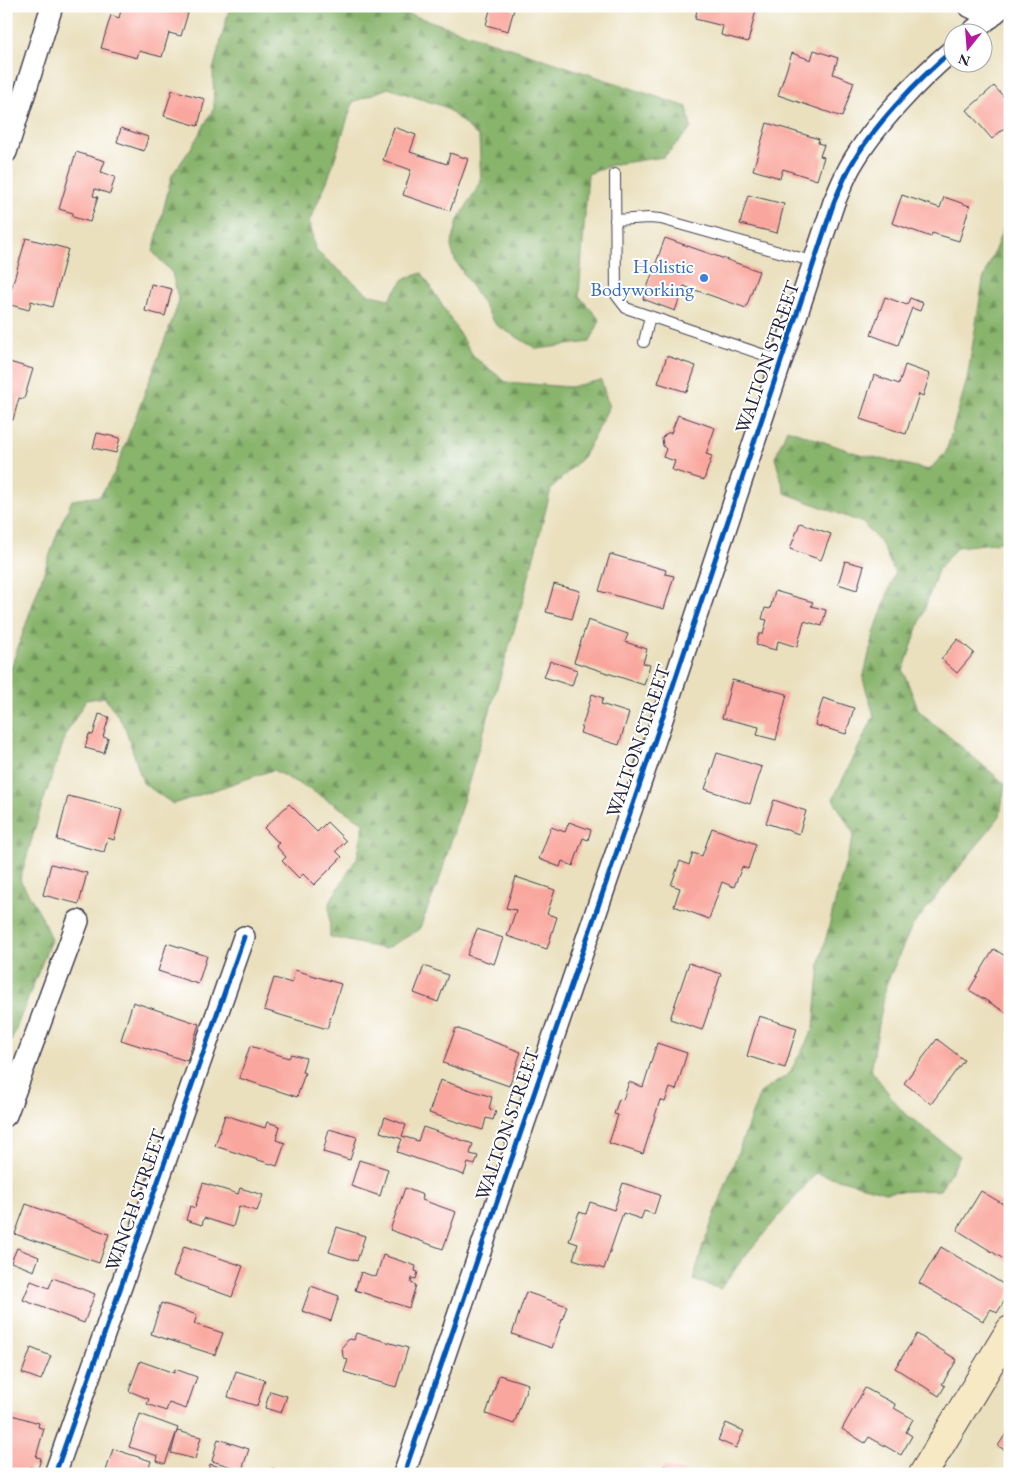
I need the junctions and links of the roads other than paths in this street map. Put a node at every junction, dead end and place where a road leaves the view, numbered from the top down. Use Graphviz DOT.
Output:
graph roads {
  1 [pos="52,6"];
  2 [pos="969,6"];
  3 [pos="997,11"];
  4 [pos="984,22"];
  5 [pos="944,58"];
  6 [pos="6,152"];
  7 [pos="615,174"];
  8 [pos="615,220"];
  9 [pos="815,262"];
  10 [pos="650,316"];
  11 [pos="644,342"];
  12 [pos="782,361"];
  13 [pos="78,921"];
  14 [pos="244,937"];
  15 [pos="6,1116"];
  16 [pos="1010,1330"];
  17 [pos="55,1474"];
  18 [pos="404,1474"];
  19 [pos="923,1474"];
  1 -- 6 [label="street"];
  2 -- 3 [label="street"];
  3 -- 4 [label="street"];
  5 -- 9 [label="street, WALTON STREET"];
  7 -- 8 [label="lane"];
  8 -- 9 [label="lane"];
  8 -- 10 [label="lane"];
  9 -- 12 [label="street, WALTON STREET"];
  10 -- 11 [label="lane"];
  10 -- 12 [label="lane"];
  12 -- 18 [label="street, WALTON STREET"];
  13 -- 15 [label="street"];
  14 -- 17 [label="street, WINCH STREET"];
  16 -- 19 [label="main road"];
}
